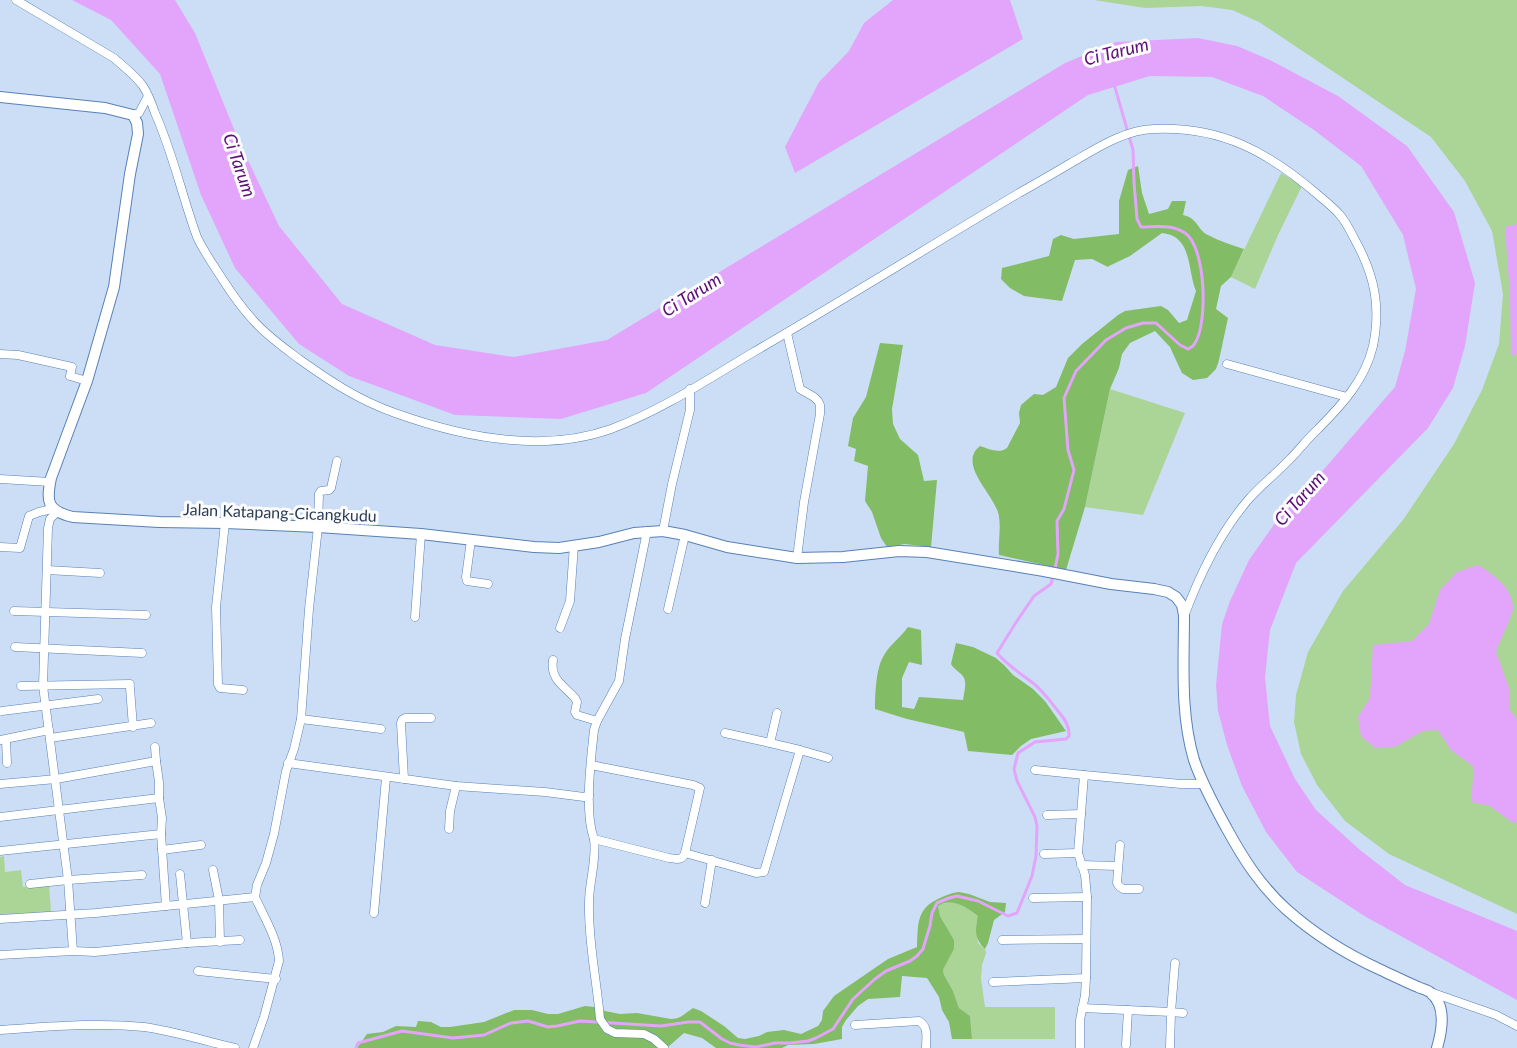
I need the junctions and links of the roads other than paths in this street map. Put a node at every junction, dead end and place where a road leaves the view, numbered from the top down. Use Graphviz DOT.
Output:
graph roads {
  1 [pos="16,0"];
  2 [pos="148,96"];
  3 [pos="0,97"];
  4 [pos="133,115"];
  5 [pos="787,333"];
  6 [pos="0,354"];
  7 [pos="1227,364"];
  8 [pos="87,381"];
  9 [pos="690,389"];
  10 [pos="1347,397"];
  11 [pos="337,461"];
  12 [pos="0,478"];
  13 [pos="50,482"];
  14 [pos="54,511"];
  15 [pos="225,523"];
  16 [pos="318,527"];
  17 [pos="647,531"];
  18 [pos="663,531"];
  19 [pos="422,534"];
  20 [pos="686,535"];
  21 [pos="471,540"];
  22 [pos="574,545"];
  23 [pos="0,547"];
  24 [pos="797,558"];
  25 [pos="46,570"];
  26 [pos="100,573"];
  27 [pos="488,584"];
  28 [pos="668,609"];
  29 [pos="14,611"];
  30 [pos="45,612"];
  31 [pos="146,615"];
  32 [pos="1184,615"];
  33 [pos="414,617"];
  34 [pos="560,628"];
  35 [pos="15,646"];
  36 [pos="44,648"];
  37 [pos="142,653"];
  38 [pos="553,660"];
  39 [pos="21,686"];
  40 [pos="43,686"];
  41 [pos="243,690"];
  42 [pos="98,699"];
  43 [pos="46,705"];
  44 [pos="2,711"];
  45 [pos="777,713"];
  46 [pos="431,718"];
  47 [pos="301,719"];
  48 [pos="597,721"];
  49 [pos="151,723"];
  50 [pos="133,727"];
  51 [pos="381,729"];
  52 [pos="725,733"];
  53 [pos="50,734"];
  54 [pos="3,740"];
  55 [pos="770,743"];
  56 [pos="155,747"];
  57 [pos="800,750"];
  58 [pos="828,758"];
  59 [pos="156,761"];
  60 [pos="7,763"];
  61 [pos="288,763"];
  62 [pos="591,765"];
  63 [pos="1035,770"];
  64 [pos="1084,775"];
  65 [pos="387,778"];
  66 [pos="56,779"];
  67 [pos="404,779"];
  68 [pos="0,784"];
  69 [pos="1204,784"];
  70 [pos="456,786"];
  71 [pos="589,795"];
  72 [pos="159,798"];
  73 [pos="60,810"];
  74 [pos="1081,814"];
  75 [pos="1047,815"];
  76 [pos="0,817"];
  77 [pos="449,830"];
  78 [pos="161,834"];
  79 [pos="594,839"];
  80 [pos="64,845"];
  81 [pos="201,845"];
  82 [pos="1120,845"];
  83 [pos="162,850"];
  84 [pos="0,851"];
  85 [pos="685,853"];
  86 [pos="1078,853"];
  87 [pos="1044,854"];
  88 [pos="712,860"];
  89 [pos="1081,865"];
  90 [pos="1118,866"];
  91 [pos="213,870"];
  92 [pos="180,874"];
  93 [pos="142,875"];
  94 [pos="68,880"];
  95 [pos="30,884"];
  96 [pos="1139,889"];
  97 [pos="255,897"];
  98 [pos="1087,897"];
  99 [pos="1034,898"];
  100 [pos="219,900"];
  101 [pos="705,903"];
  102 [pos="183,904"];
  103 [pos="166,906"];
  104 [pos="374,913"];
  105 [pos="71,915"];
  106 [pos="0,919"];
  107 [pos="1086,939"];
  108 [pos="240,940"];
  109 [pos="1002,940"];
  110 [pos="220,942"];
  111 [pos="187,943"];
  112 [pos="73,951"];
  113 [pos="0,955"];
  114 [pos="1174,963"];
  115 [pos="198,971"];
  116 [pos="1086,978"];
  117 [pos="276,979"];
  118 [pos="993,982"];
  119 [pos="1431,993"];
  120 [pos="1082,1008"];
  121 [pos="1128,1010"];
  122 [pos="1171,1012"];
  123 [pos="1183,1013"];
  124 [pos="855,1025"];
  125 [pos="1517,1026"];
  126 [pos="0,1030"];
  127 [pos="1126,1045"];
  128 [pos="235,1048"];
  129 [pos="253,1048"];
  130 [pos="664,1048"];
  131 [pos="926,1048"];
  132 [pos="1080,1048"];
  133 [pos="1170,1048"];
  134 [pos="1437,1048"];
  1 -- 2 [label="street"];
  2 -- 4 [label="street"];
  2 -- 9 [label="street"];
  3 -- 4 [label="street"];
  4 -- 8 [label="street"];
  5 -- 9 [label="street"];
  5 -- 10 [label="street"];
  5 -- 24 [label="street"];
  6 -- 8 [label="street"];
  7 -- 10 [label="street"];
  8 -- 13 [label="street"];
  9 -- 18 [label="street"];
  10 -- 32 [label="street"];
  11 -- 16 [label="street"];
  12 -- 13 [label="street"];
  13 -- 14 [label="street"];
  14 -- 15 [label="street, Jalan Katapang-Cicangkudu"];
  14 -- 23 [label="street"];
  14 -- 25 [label="street"];
  15 -- 16 [label="street, Jalan Katapang-Cicangkudu"];
  15 -- 41 [label="street"];
  16 -- 19 [label="street, Jalan Katapang-Cicangkudu"];
  16 -- 47 [label="street"];
  17 -- 18 [label="street, Jalan Katapang-Cicangkudu"];
  17 -- 22 [label="street, Jalan Katapang-Cicangkudu"];
  17 -- 48 [label="street"];
  18 -- 20 [label="street, Jalan Katapang-Cicangkudu"];
  19 -- 21 [label="street, Jalan Katapang-Cicangkudu"];
  19 -- 33 [label="street"];
  20 -- 24 [label="street, Jalan Katapang-Cicangkudu"];
  20 -- 28 [label="street"];
  21 -- 22 [label="street, Jalan Katapang-Cicangkudu"];
  21 -- 27 [label="street"];
  22 -- 34 [label="street"];
  24 -- 32 [label="street, Jalan Katapang-Cicangkudu"];
  25 -- 26 [label="street"];
  25 -- 30 [label="street"];
  29 -- 30 [label="street"];
  30 -- 31 [label="street"];
  30 -- 36 [label="street"];
  32 -- 69 [label="street"];
  35 -- 36 [label="street"];
  36 -- 37 [label="street"];
  36 -- 40 [label="street"];
  38 -- 48 [label="street"];
  39 -- 40 [label="street"];
  40 -- 43 [label="street"];
  40 -- 50 [label="street"];
  42 -- 43 [label="street"];
  43 -- 44 [label="street"];
  43 -- 53 [label="street"];
  45 -- 55 [label="street"];
  46 -- 67 [label="street"];
  47 -- 51 [label="street"];
  47 -- 61 [label="street"];
  48 -- 62 [label="street"];
  49 -- 50 [label="street"];
  50 -- 53 [label="street"];
  52 -- 55 [label="street"];
  53 -- 54 [label="street"];
  53 -- 66 [label="street"];
  54 -- 60 [label="street"];
  55 -- 57 [label="street"];
  56 -- 59 [label="street"];
  57 -- 58 [label="street"];
  57 -- 88 [label="street"];
  59 -- 66 [label="street"];
  59 -- 72 [label="street"];
  61 -- 65 [label="street"];
  61 -- 97 [label="street"];
  62 -- 71 [label="street"];
  62 -- 85 [label="street"];
  63 -- 64 [label="street"];
  64 -- 69 [label="street"];
  64 -- 74 [label="street"];
  65 -- 67 [label="street"];
  65 -- 104 [label="street"];
  66 -- 68 [label="street"];
  66 -- 73 [label="street"];
  67 -- 70 [label="street"];
  69 -- 119 [label="street"];
  70 -- 71 [label="street"];
  70 -- 77 [label="street"];
  71 -- 79 [label="street"];
  72 -- 73 [label="street"];
  72 -- 78 [label="street"];
  73 -- 76 [label="street"];
  73 -- 80 [label="street"];
  74 -- 75 [label="street"];
  74 -- 86 [label="street"];
  78 -- 80 [label="street"];
  78 -- 83 [label="street"];
  79 -- 85 [label="street"];
  79 -- 130 [label="street"];
  80 -- 84 [label="street"];
  80 -- 94 [label="street"];
  81 -- 83 [label="street"];
  82 -- 90 [label="street"];
  83 -- 103 [label="street"];
  85 -- 88 [label="street"];
  86 -- 87 [label="street"];
  86 -- 89 [label="street"];
  88 -- 101 [label="street"];
  89 -- 90 [label="street"];
  89 -- 98 [label="street"];
  90 -- 96 [label="street"];
  91 -- 100 [label="street"];
  92 -- 102 [label="street"];
  93 -- 94 [label="street"];
  94 -- 95 [label="street"];
  94 -- 105 [label="street"];
  97 -- 100 [label="street"];
  97 -- 117 [label="street"];
  98 -- 99 [label="street"];
  98 -- 107 [label="street"];
  100 -- 102 [label="street"];
  100 -- 110 [label="street"];
  102 -- 103 [label="street"];
  102 -- 111 [label="street"];
  103 -- 105 [label="street"];
  105 -- 106 [label="street"];
  105 -- 112 [label="street"];
  107 -- 109 [label="street"];
  107 -- 116 [label="street"];
  108 -- 110 [label="street"];
  110 -- 111 [label="street"];
  111 -- 112 [label="street"];
  112 -- 113 [label="street"];
  114 -- 122 [label="street"];
  115 -- 117 [label="street"];
  116 -- 118 [label="street"];
  116 -- 120 [label="street"];
  117 -- 129 [label="street"];
  119 -- 125 [label="street"];
  119 -- 134 [label="street"];
  120 -- 121 [label="street"];
  120 -- 132 [label="street"];
  121 -- 122 [label="street"];
  121 -- 127 [label="street"];
  122 -- 123 [label="street"];
  122 -- 133 [label="street"];
  124 -- 131 [label="street"];
  126 -- 128 [label="street"];
}
